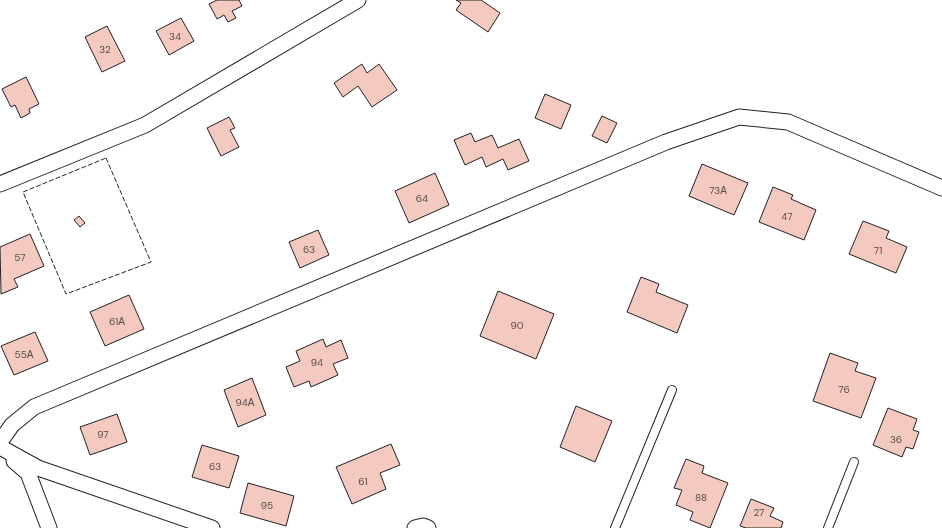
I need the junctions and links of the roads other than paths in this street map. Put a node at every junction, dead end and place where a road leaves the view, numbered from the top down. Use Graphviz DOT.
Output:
graph roads {
  1 [pos="358,0"];
  2 [pos="0,184"];
  3 [pos="942,188"];
  4 [pos="672,390"];
  5 [pos="0,442"];
  6 [pos="0,448"];
  7 [pos="854,462"];
  8 [pos="49,528"];
  9 [pos="212,528"];
  10 [pos="415,528"];
  11 [pos="428,528"];
  12 [pos="615,528"];
  13 [pos="828,528"];
  1 -- 2 [label="street"];
  3 -- 5 [label="street"];
  4 -- 12 [label="lane"];
  6 -- 8 [label="street"];
  6 -- 9 [label="street"];
  7 -- 13 [label="lane"];
  10 -- 11 [label="street"];
}
